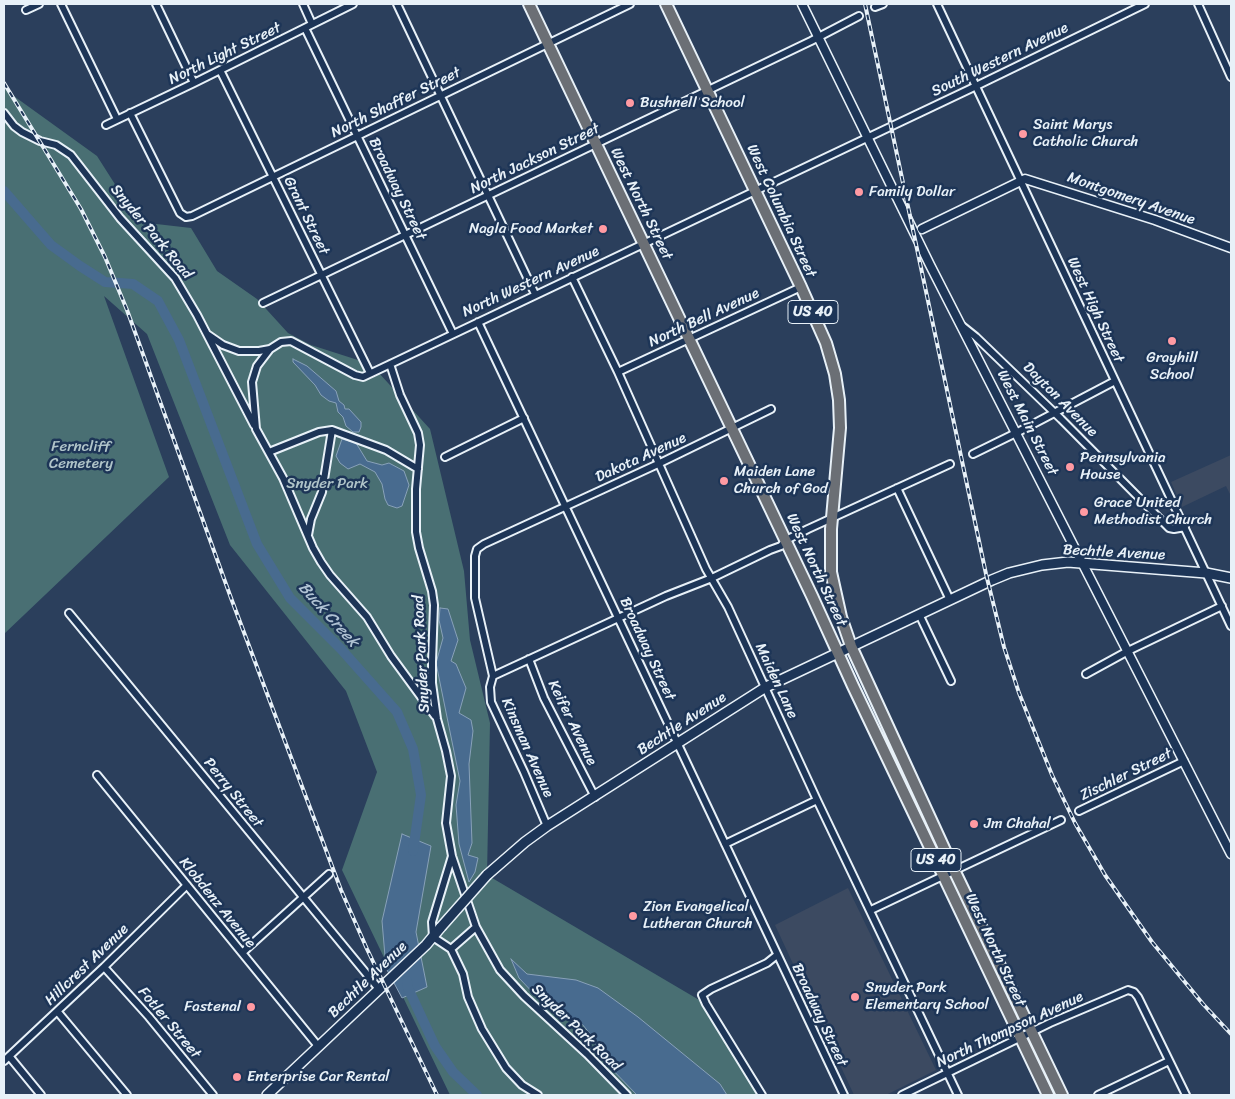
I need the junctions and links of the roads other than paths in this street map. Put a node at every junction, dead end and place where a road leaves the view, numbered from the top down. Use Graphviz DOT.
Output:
graph roads {
  1 [pos="39,4"];
  2 [pos="61,4"];
  3 [pos="156,4"];
  4 [pos="303,4"];
  5 [pos="353,4"];
  6 [pos="397,4"];
  7 [pos="529,4"];
  8 [pos="630,4"];
  9 [pos="666,4"];
  10 [pos="802,4"];
  11 [pos="883,4"];
  12 [pos="937,4"];
  13 [pos="1145,4"];
  14 [pos="1198,4"];
  15 [pos="875,7"];
  16 [pos="26,10"];
  17 [pos="859,16"];
  18 [pos="312,24"];
  19 [pos="305,28"];
  20 [pos="818,37"];
  21 [pos="548,43"];
  22 [pos="220,70"];
  23 [pos="1231,77"];
  24 [pos="194,83"];
  25 [pos="976,86"];
  26 [pos="707,90"];
  27 [pos="440,95"];
  28 [pos="4,113"];
  29 [pos="130,113"];
  30 [pos="116,119"];
  31 [pos="106,124"];
  32 [pos="357,135"];
  33 [pos="866,138"];
  34 [pos="596,144"];
  35 [pos="272,176"];
  36 [pos="1021,181"];
  37 [pos="755,190"];
  38 [pos="488,195"];
  39 [pos="922,228"];
  40 [pos="405,235"];
  41 [pos="644,243"];
  42 [pos="1231,248"];
  43 [pos="321,275"];
  44 [pos="572,276"];
  45 [pos="801,287"];
  46 [pos="535,294"];
  47 [pos="263,303"];
  48 [pos="478,322"];
  49 [pos="960,325"];
  50 [pos="207,334"];
  51 [pos="453,334"];
  52 [pos="689,339"];
  53 [pos="270,349"];
  54 [pos="390,364"];
  55 [pos="618,372"];
  56 [pos="370,373"];
  57 [pos="1115,381"];
  58 [pos="771,409"];
  59 [pos="1055,413"];
  60 [pos="524,418"];
  61 [pos="732,428"];
  62 [pos="256,429"];
  63 [pos="332,430"];
  64 [pos="1016,433"];
  65 [pos="269,452"];
  66 [pos="973,454"];
  67 [pos="444,457"];
  68 [pos="658,464"];
  69 [pos="950,464"];
  70 [pos="418,469"];
  71 [pos="897,488"];
  72 [pos="566,507"];
  73 [pos="832,518"];
  74 [pos="1184,527"];
  75 [pos="520,528"];
  76 [pos="308,535"];
  77 [pos="786,540"];
  78 [pos="1082,563"];
  79 [pos="1206,573"];
  80 [pos="712,578"];
  81 [pos="1231,578"];
  82 [pos="950,600"];
  83 [pos="1222,606"];
  84 [pos="69,613"];
  85 [pos="919,614"];
  86 [pos="618,618"];
  87 [pos="1231,626"];
  88 [pos="851,646"];
  89 [pos="1128,651"];
  90 [pos="837,652"];
  91 [pos="529,660"];
  92 [pos="1086,674"];
  93 [pos="493,676"];
  94 [pos="951,681"];
  95 [pos="766,687"];
  96 [pos="438,719"];
  97 [pos="678,743"];
  98 [pos="1184,761"];
  99 [pos="97,775"];
  100 [pos="595,797"];
  101 [pos="817,800"];
  102 [pos="1080,811"];
  103 [pos="1061,820"];
  104 [pos="547,826"];
  105 [pos="725,844"];
  106 [pos="1231,854"];
  107 [pos="452,856"];
  108 [pos="954,870"];
  109 [pos="329,874"];
  110 [pos="943,875"];
  111 [pos="187,885"];
  112 [pos="302,898"];
  113 [pos="871,910"];
  114 [pos="476,927"];
  115 [pos="433,936"];
  116 [pos="451,949"];
  117 [pos="242,953"];
  118 [pos="777,955"];
  119 [pos="104,967"];
  120 [pos="379,989"];
  121 [pos="57,1011"];
  122 [pos="1031,1032"];
  123 [pos="1020,1037"];
  124 [pos="318,1046"];
  125 [pos="9,1056"];
  126 [pos="4,1061"];
  127 [pos="1169,1061"];
  128 [pos="948,1073"];
  129 [pos="41,1095"];
  130 [pos="127,1095"];
  131 [pos="213,1095"];
  132 [pos="267,1095"];
  133 [pos="538,1095"];
  134 [pos="627,1095"];
  135 [pos="762,1095"];
  136 [pos="844,1095"];
  137 [pos="902,1095"];
  138 [pos="958,1095"];
  139 [pos="1048,1095"];
  140 [pos="1062,1095"];
  141 [pos="1098,1095"];
  142 [pos="1186,1095"];
  1 -- 16 [label="street"];
  2 -- 30 [label="street"];
  3 -- 24 [label="street"];
  4 -- 18 [label="street"];
  5 -- 18 [label="street, North Light Street"];
  6 -- 27 [label="street"];
  7 -- 21 [label="main road, West North Street / US 40"];
  8 -- 21 [label="street, North Shaffer Street"];
  9 -- 26 [label="main road, West Columbia Street / US 40"];
  10 -- 20 [label="street, West Main Street"];
  11 -- 15 [label="street"];
  12 -- 25 [label="street, West High Street"];
  13 -- 25 [label="street, South Western Avenue"];
  14 -- 23 [label="street"];
  17 -- 20 [label="street, North Jackson Street"];
  18 -- 19 [label="street, North Light Street"];
  19 -- 22 [label="street, North Light Street"];
  19 -- 32 [label="street, Broadway Street"];
  20 -- 26 [label="street, North Jackson Street"];
  20 -- 33 [label="street, West Main Street"];
  21 -- 27 [label="street, North Shaffer Street"];
  21 -- 34 [label="main road, West North Street / US 40"];
  22 -- 24 [label="street, North Light Street"];
  22 -- 35 [label="street, Grant Street"];
  24 -- 29 [label="street, North Light Street"];
  25 -- 33 [label="street, South Western Avenue"];
  25 -- 36 [label="street, West High Street"];
  26 -- 34 [label="street, North Jackson Street"];
  26 -- 37 [label="main road, West Columbia Street / US 40"];
  27 -- 32 [label="street, North Shaffer Street"];
  27 -- 38 [label="street"];
  28 -- 50 [label="street, Snyder Park Road"];
  29 -- 30 [label="street, North Light Street"];
  29 -- 35 [label="street, North Shaffer Street"];
  30 -- 31 [label="street, North Light Street"];
  32 -- 35 [label="street, North Shaffer Street"];
  32 -- 40 [label="street, Broadway Street"];
  33 -- 37 [label="street, North Western Avenue"];
  33 -- 49 [label="street, West Main Street"];
  34 -- 38 [label="street, North Jackson Street"];
  34 -- 41 [label="main road, West North Street / US 40"];
  35 -- 43 [label="street, Grant Street"];
  36 -- 39 [label="street"];
  36 -- 42 [label="street, Montgomery Avenue"];
  36 -- 57 [label="street, West High Street"];
  37 -- 41 [label="street, North Western Avenue"];
  37 -- 45 [label="main road, West Columbia Street / US 40"];
  38 -- 40 [label="street, North Jackson Street"];
  38 -- 46 [label="street"];
  40 -- 43 [label="street, North Jackson Street"];
  40 -- 51 [label="street, Broadway Street"];
  41 -- 44 [label="street, North Western Avenue"];
  41 -- 52 [label="main road, West North Street / US 40"];
  43 -- 47 [label="street, North Jackson Street"];
  43 -- 56 [label="street, Grant Street"];
  44 -- 46 [label="street, North Western Avenue"];
  44 -- 55 [label="street, Maiden Lane"];
  45 -- 52 [label="street, North Bell Avenue"];
  45 -- 73 [label="main road, West Columbia Street / US 40"];
  46 -- 48 [label="street, North Western Avenue"];
  48 -- 51 [label="street, North Western Avenue"];
  48 -- 60 [label="street, Broadway Street"];
  49 -- 59 [label="street, Dayton Avenue"];
  49 -- 64 [label="street, West Main Street"];
  50 -- 53 [label="street, North Western Avenue"];
  50 -- 62 [label="street, Snyder Park Road"];
  51 -- 54 [label="street, North Western Avenue"];
  52 -- 55 [label="street, North Bell Avenue"];
  52 -- 61 [label="main road, West North Street / US 40"];
  53 -- 56 [label="street, North Western Avenue"];
  53 -- 62 [label="street, Snyder Park Road"];
  54 -- 56 [label="street, North Western Avenue"];
  54 -- 70 [label="street, Snyder Park Road"];
  55 -- 68 [label="street, Maiden Lane"];
  57 -- 59 [label="street"];
  57 -- 74 [label="street, West High Street"];
  58 -- 61 [label="street, Dakota Avenue"];
  59 -- 64 [label="street"];
  59 -- 74 [label="street, Dayton Avenue"];
  60 -- 67 [label="street"];
  60 -- 72 [label="street, Broadway Street"];
  61 -- 68 [label="street, Dakota Avenue"];
  61 -- 77 [label="main road, West North Street / US 40"];
  62 -- 65 [label="street, Snyder Park Road"];
  63 -- 65 [label="street"];
  63 -- 70 [label="street"];
  63 -- 76 [label="street"];
  64 -- 66 [label="street"];
  64 -- 78 [label="street, West Main Street"];
  65 -- 76 [label="street, Snyder Park Road"];
  68 -- 72 [label="street, Dakota Avenue"];
  68 -- 80 [label="street, Maiden Lane"];
  69 -- 71 [label="street"];
  70 -- 96 [label="street, Snyder Park Road"];
  71 -- 73 [label="street"];
  71 -- 82 [label="street"];
  72 -- 75 [label="street, Dakota Avenue"];
  72 -- 86 [label="street, Broadway Street"];
  73 -- 77 [label="street"];
  73 -- 88 [label="main road, West Columbia Street / US 40"];
  74 -- 79 [label="street, West High Street"];
  75 -- 93 [label="street, Kinsman Avenue"];
  76 -- 96 [label="street, Snyder Park Road"];
  77 -- 80 [label="street"];
  77 -- 90 [label="main road, West North Street / US 40"];
  78 -- 79 [label="main road, Bechtle Avenue"];
  78 -- 82 [label="main road, Bechtle Avenue"];
  78 -- 89 [label="street, West Main Street"];
  79 -- 81 [label="main road"];
  79 -- 83 [label="street, West High Street"];
  80 -- 86 [label="street"];
  80 -- 95 [label="street, Maiden Lane"];
  82 -- 85 [label="main road, Bechtle Avenue"];
  83 -- 87 [label="street, West High Street"];
  83 -- 89 [label="street"];
  84 -- 112 [label="street, Perry Street"];
  85 -- 88 [label="main road, Bechtle Avenue"];
  85 -- 94 [label="street"];
  86 -- 91 [label="street"];
  86 -- 97 [label="street, Broadway Street"];
  88 -- 90 [label="main road, Bechtle Avenue"];
  88 -- 108 [label="main road, West North Street / US 40"];
  89 -- 92 [label="street"];
  89 -- 98 [label="street, West Main Street"];
  90 -- 95 [label="main road, Bechtle Avenue"];
  90 -- 110 [label="main road, West North Street / US 40"];
  91 -- 93 [label="street"];
  91 -- 100 [label="street, Keifer Avenue"];
  93 -- 104 [label="street, Kinsman Avenue"];
  95 -- 97 [label="main road, Bechtle Avenue"];
  95 -- 101 [label="street, Maiden Lane"];
  96 -- 107 [label="street, Snyder Park Road"];
  97 -- 100 [label="main road, Bechtle Avenue"];
  97 -- 105 [label="street, Broadway Street"];
  98 -- 102 [label="street, Zischler Street"];
  98 -- 106 [label="street, West Main Street"];
  99 -- 111 [label="street, Klobdenz Avenue"];
  100 -- 104 [label="main road, Bechtle Avenue"];
  101 -- 105 [label="street"];
  101 -- 113 [label="street, Maiden Lane"];
  103 -- 108 [label="street"];
  104 -- 115 [label="main road, Bechtle Avenue, bridge"];
  105 -- 118 [label="street, Broadway Street"];
  107 -- 114 [label="street, Snyder Park Road"];
  107 -- 115 [label="street"];
  108 -- 110 [label="street"];
  108 -- 122 [label="main road, West North Street / US 40"];
  109 -- 112 [label="street"];
  110 -- 113 [label="street"];
  110 -- 123 [label="main road, West North Street / US 40"];
  111 -- 117 [label="street, Klobdenz Avenue"];
  111 -- 119 [label="street, Hillcrest Avenue"];
  112 -- 117 [label="street"];
  112 -- 120 [label="street, Perry Street"];
  113 -- 128 [label="street, Maiden Lane"];
  114 -- 116 [label="street"];
  114 -- 134 [label="street, Snyder Park Road"];
  115 -- 116 [label="street"];
  115 -- 120 [label="main road, Bechtle Avenue"];
  116 -- 133 [label="street"];
  117 -- 124 [label="street, Klobdenz Avenue"];
  118 -- 135 [label="street"];
  118 -- 136 [label="street, Broadway Street"];
  119 -- 121 [label="street, Hillcrest Avenue"];
  119 -- 131 [label="street, Fotler Street"];
  120 -- 124 [label="main road, Bechtle Avenue"];
  121 -- 125 [label="street, Hillcrest Avenue"];
  121 -- 130 [label="street"];
  122 -- 123 [label="street, North Thompson Avenue"];
  122 -- 127 [label="street, North Thompson Avenue"];
  122 -- 140 [label="main road, West North Street / US 40"];
  123 -- 128 [label="street, North Thompson Avenue"];
  123 -- 139 [label="main road, West North Street / US 40"];
  124 -- 132 [label="main road, Bechtle Avenue"];
  125 -- 126 [label="street, Hillcrest Avenue"];
  125 -- 129 [label="street"];
  127 -- 141 [label="street"];
  127 -- 142 [label="street"];
  128 -- 137 [label="street, North Thompson Avenue"];
  128 -- 138 [label="street, Maiden Lane"];
}
